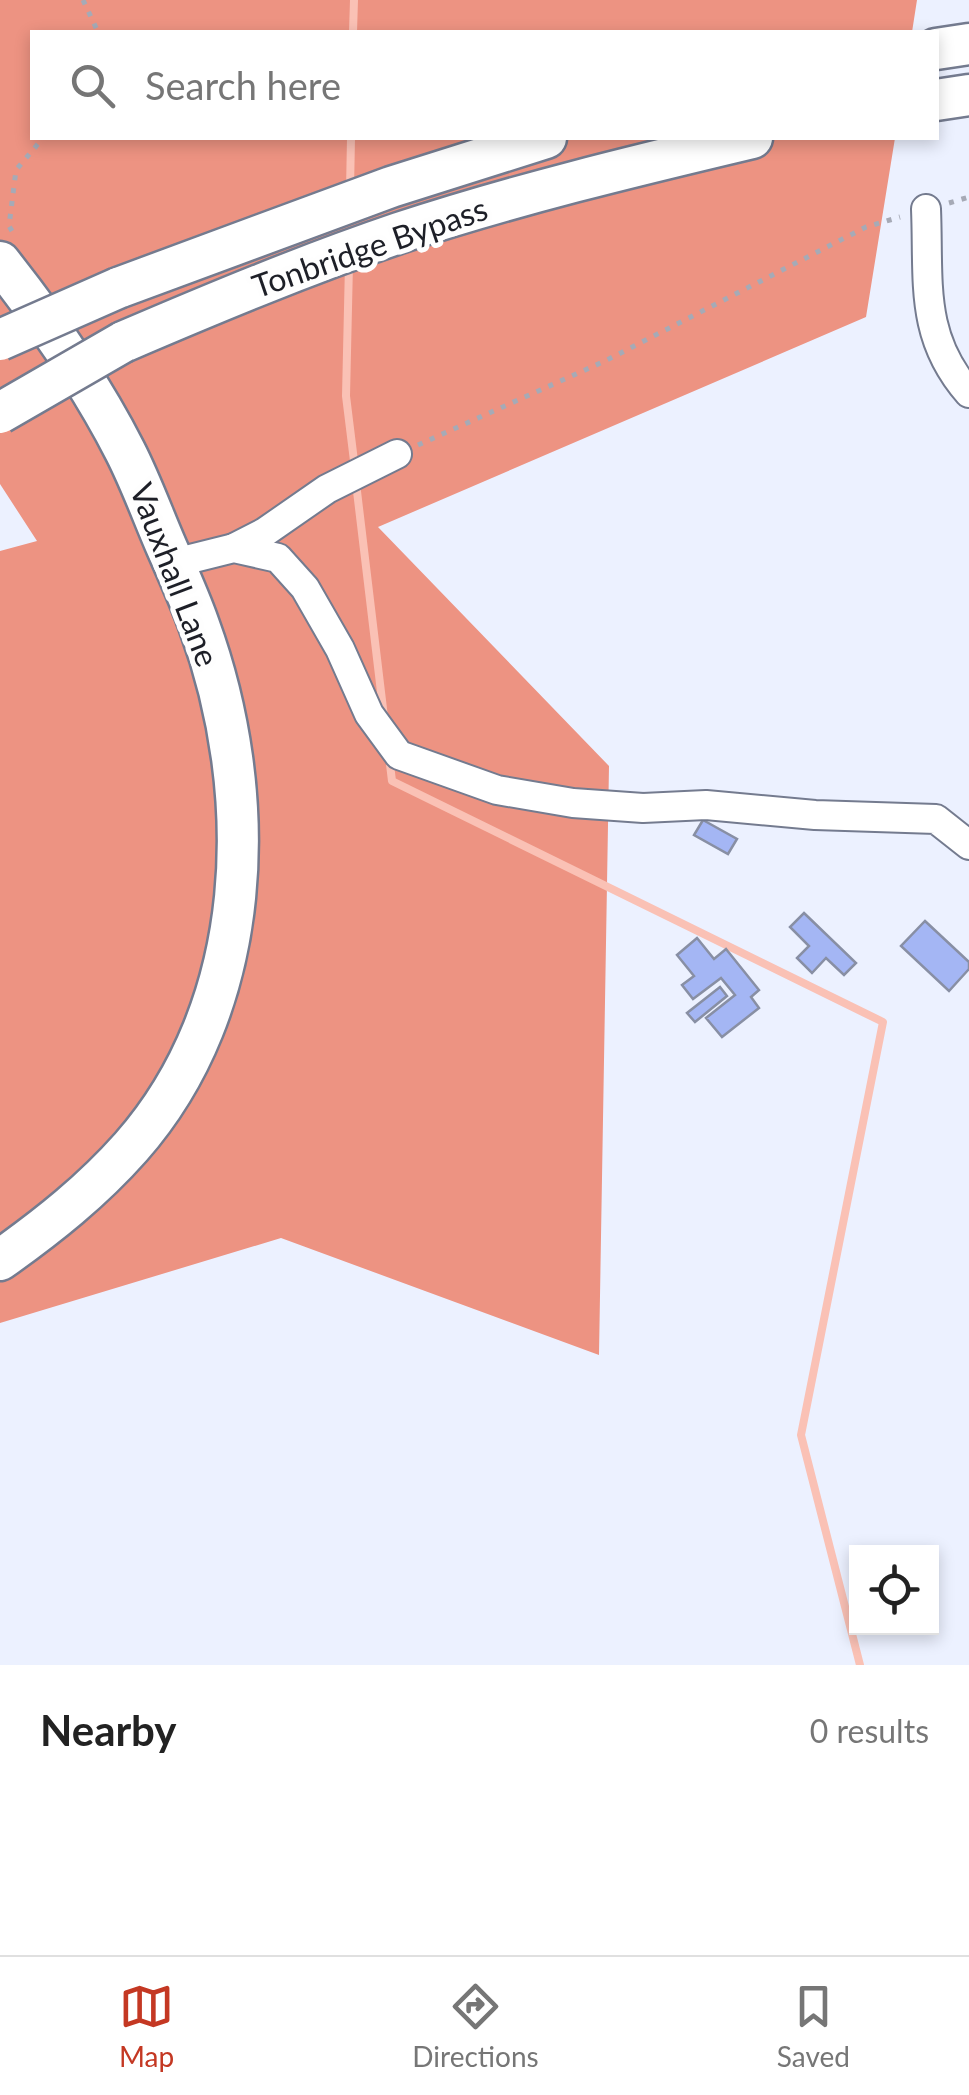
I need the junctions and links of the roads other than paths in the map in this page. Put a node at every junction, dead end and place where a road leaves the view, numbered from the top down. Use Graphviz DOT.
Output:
graph roads {
  1 [pos="969,44"];
  2 [pos="939,49"];
  3 [pos="969,95"];
  4 [pos="939,100"];
  5 [pos="540,140"];
  6 [pos="744,140"];
  7 [pos="926,210"];
  8 [pos="9,253"];
  9 [pos="132,338"];
  10 [pos="0,340"];
  11 [pos="0,393"];
  12 [pos="969,393"];
  13 [pos="0,414"];
  14 [pos="397,454"];
  15 [pos="234,548"];
  16 [pos="174,563"];
  17 [pos="969,845"];
  18 [pos="0,1260"];
  1 -- 2 [label="highway"];
  3 -- 4 [label="highway"];
  5 -- 10 [label="highway, Tonbridge Bypass, bridge"];
  6 -- 9 [label="highway, Tonbridge Bypass"];
  7 -- 12 [label="lane"];
  8 -- 16 [label="highway, Vauxhall Lane"];
  9 -- 11 [label="highway, Tonbridge Bypass, bridge"];
  9 -- 13 [label="highway, bridge"];
  14 -- 15 [label="lane"];
  15 -- 16 [label="lane"];
  15 -- 17 [label="lane"];
  16 -- 18 [label="highway, Vauxhall Lane"];
}
